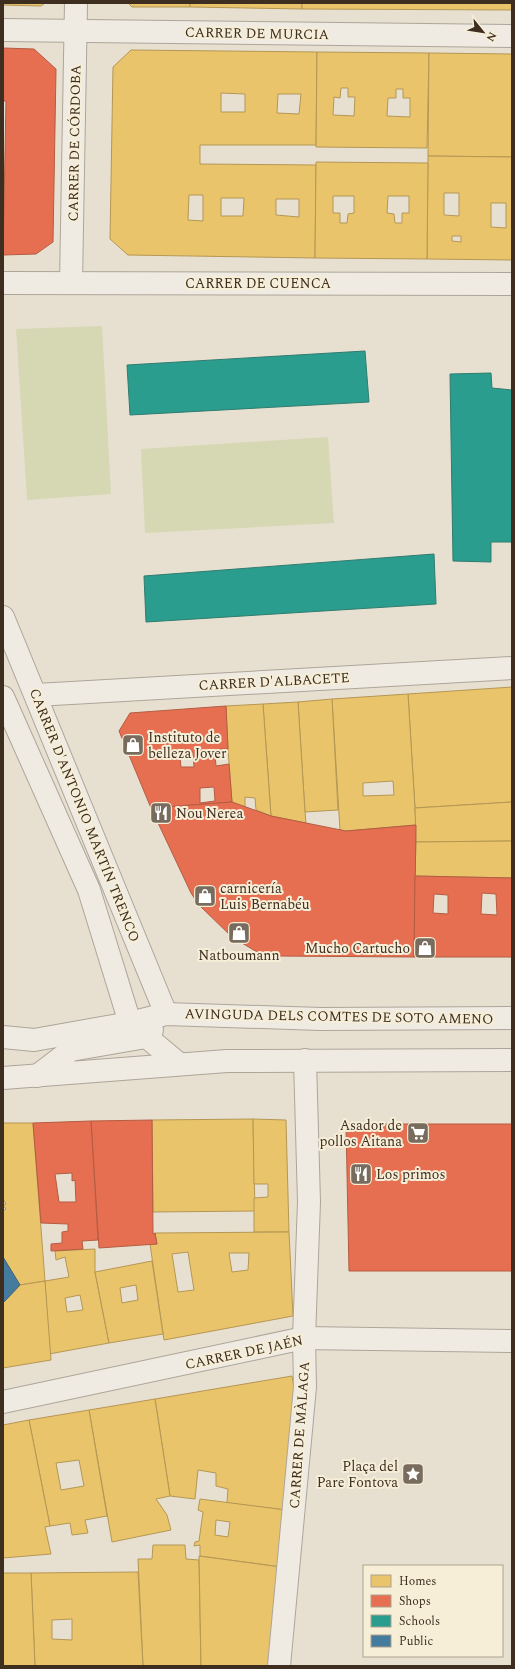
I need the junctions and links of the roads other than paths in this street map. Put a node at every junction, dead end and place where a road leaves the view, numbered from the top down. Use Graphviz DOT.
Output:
graph roads {
  1 [pos="76,3"];
  2 [pos="3,30"];
  3 [pos="76,31"];
  4 [pos="512,36"];
  5 [pos="3,283"];
  6 [pos="71,283"];
  7 [pos="512,284"];
  8 [pos="3,617"];
  9 [pos="512,668"];
  10 [pos="36,694"];
  11 [pos="3,697"];
  12 [pos="166,1014"];
  13 [pos="512,1018"];
  14 [pos="130,1023"];
  15 [pos="3,1037"];
  16 [pos="146,1037"];
  17 [pos="305,1060"];
  18 [pos="512,1060"];
  19 [pos="179,1064"];
  20 [pos="37,1076"];
  21 [pos="3,1078"];
  22 [pos="304,1338"];
  23 [pos="512,1340"];
  24 [pos="3,1402"];
  25 [pos="278,1666"];
  1 -- 3 [label="street, CARRER DE CÓRDOBA"];
  2 -- 3 [label="street, CARRER DE MURCIA"];
  3 -- 4 [label="street, CARRER DE MURCIA"];
  3 -- 6 [label="street, CARRER DE CÓRDOBA"];
  5 -- 6 [label="street, CARRER DE CUENCA"];
  6 -- 7 [label="street, CARRER DE CUENCA"];
  8 -- 10 [label="street, CARRER D'ANTONIO MARTÍN TRENCO"];
  9 -- 10 [label="street, CARRER D'ALBACETE"];
  10 -- 12 [label="street, CARRER D'ANTONIO MARTÍN TRENCO"];
  11 -- 14 [label="street, CARRER D'ANTONIO MARTÍN TRENCO"];
  12 -- 13 [label="street, AVINGUDA DELS COMTES DE SOTO AMENO"];
  12 -- 14 [label="street, AVINGUDA DELS COMTES DE SOTO AMENO"];
  12 -- 16 [label="street, AVINGUDA DELS COMTES DE SOTO AMENO"];
  14 -- 15 [label="street, AVINGUDA DELS COMTES DE SOTO AMENO"];
  14 -- 16 [label="street"];
  16 -- 19 [label="street"];
  16 -- 20 [label="street"];
  17 -- 18 [label="street"];
  17 -- 19 [label="street"];
  17 -- 22 [label="street, CARRER DE MÀLAGA"];
  19 -- 20 [label="street"];
  20 -- 21 [label="street"];
  22 -- 23 [label="street, CARRER DE JAÉN"];
  22 -- 24 [label="street, CARRER DE JAÉN"];
  22 -- 25 [label="street, CARRER DE MÀLAGA"];
}
